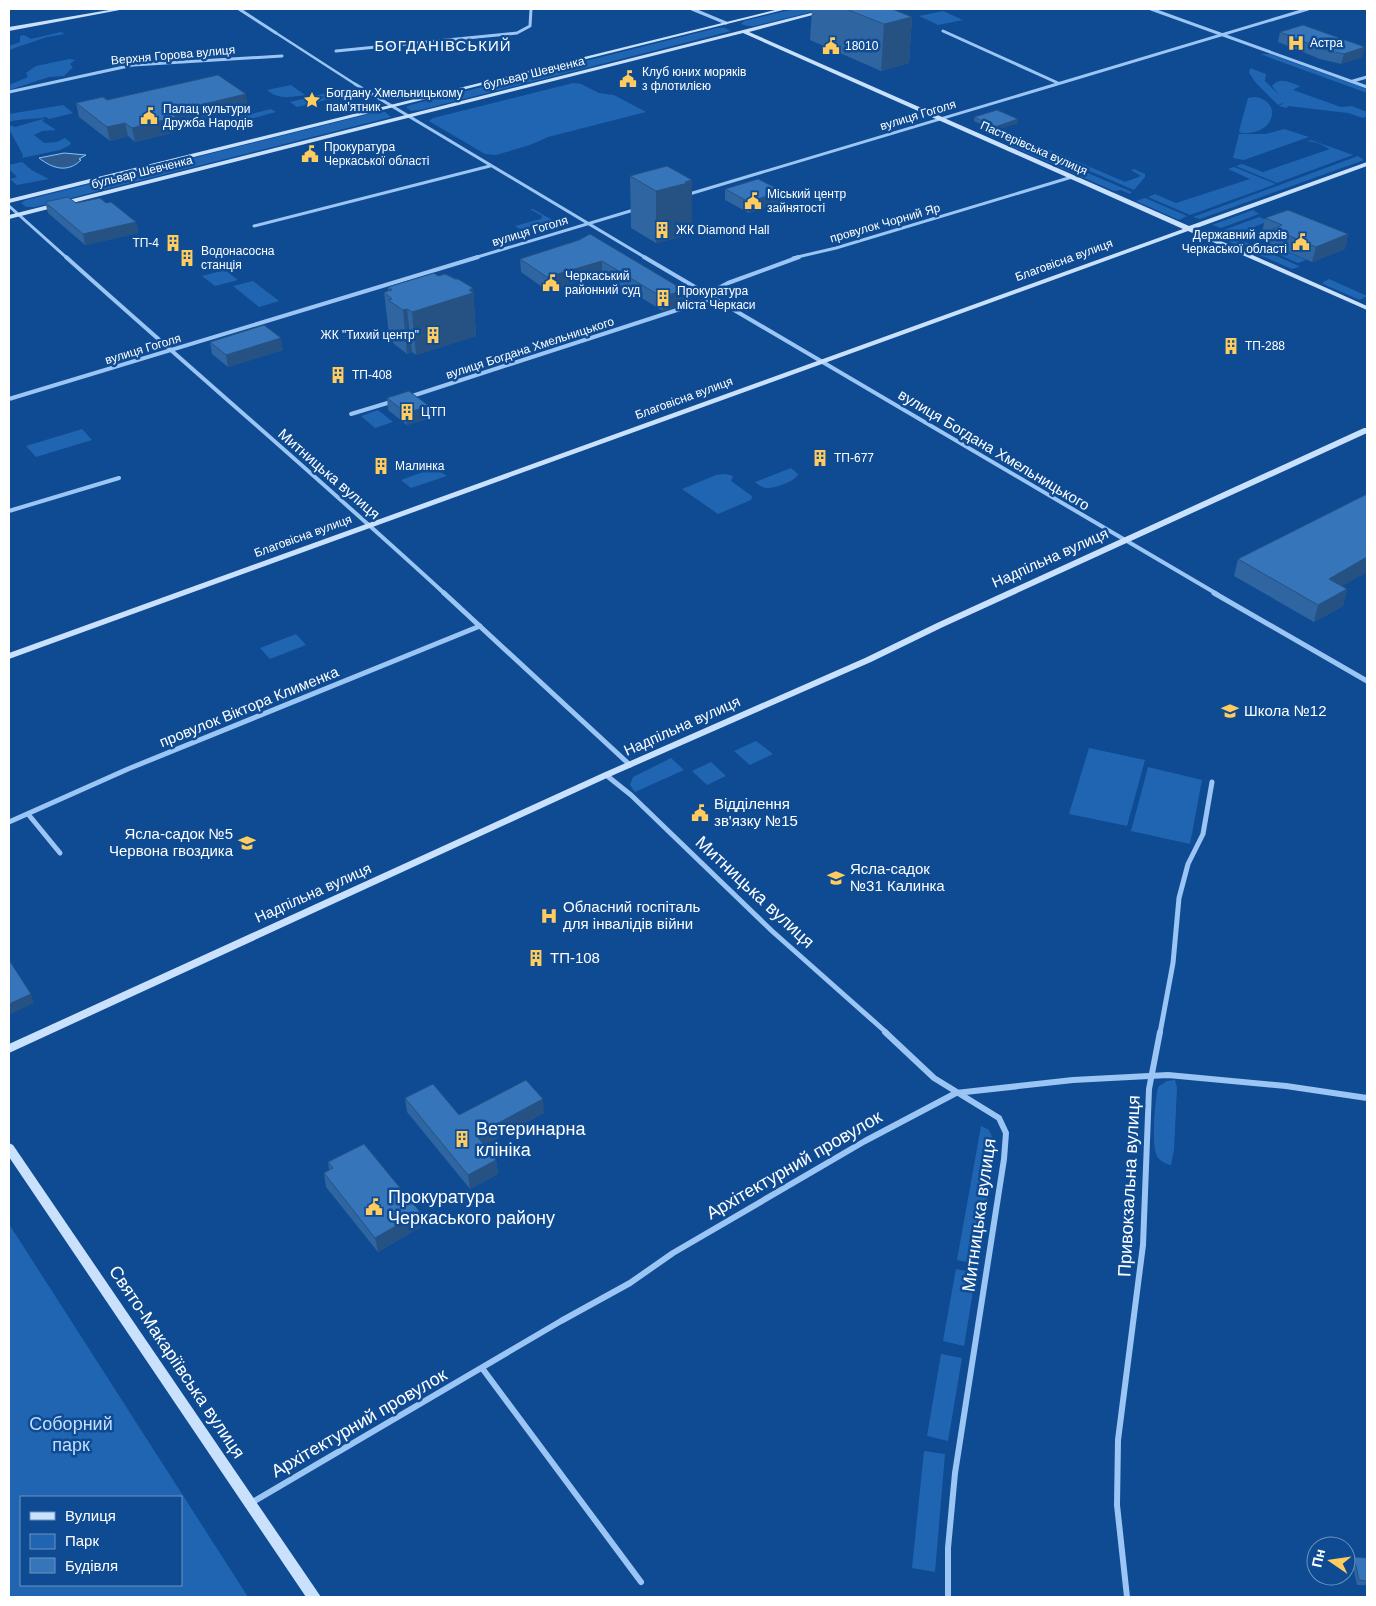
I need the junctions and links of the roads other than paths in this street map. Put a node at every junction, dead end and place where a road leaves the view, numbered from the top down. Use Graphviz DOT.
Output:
graph roads {
  1 [pos="122,9"];
  2 [pos="239,9"];
  3 [pos="531,9"];
  4 [pos="692,9"];
  5 [pos="784,9"];
  6 [pos="832,9"];
  7 [pos="1151,9"];
  8 [pos="1308,9"];
  9 [pos="726,23"];
  10 [pos="9,29"];
  11 [pos="743,31"];
  12 [pos="943,31"];
  13 [pos="276,33"];
  14 [pos="1223,34"];
  15 [pos="336,51"];
  16 [pos="282,56"];
  17 [pos="1367,77"];
  18 [pos="1352,81"];
  19 [pos="1058,83"];
  20 [pos="355,84"];
  21 [pos="1367,87"];
  22 [pos="9,92"];
  23 [pos="391,106"];
  24 [pos="407,116"];
  25 [pos="940,118"];
  26 [pos="1367,164"];
  27 [pos="490,166"];
  28 [pos="1072,177"];
  29 [pos="679,197"];
  30 [pos="9,201"];
  31 [pos="9,206"];
  32 [pos="644,207"];
  33 [pos="18,214"];
  34 [pos="9,217"];
  35 [pos="589,224"];
  36 [pos="254,226"];
  37 [pos="1189,228"];
  38 [pos="707,294"];
  39 [pos="714,298"];
  40 [pos="1367,308"];
  41 [pos="172,351"];
  42 [pos="820,362"];
  43 [pos="9,400"];
  44 [pos="351,414"];
  45 [pos="1367,430"];
  46 [pos="119,478"];
  47 [pos="9,511"];
  48 [pos="370,526"];
  49 [pos="1124,541"];
  50 [pos="480,626"];
  51 [pos="9,656"];
  52 [pos="1367,681"];
  53 [pos="630,765"];
  54 [pos="606,775"];
  55 [pos="1212,782"];
  56 [pos="28,814"];
  57 [pos="9,822"];
  58 [pos="60,853"];
  59 [pos="9,1048"];
  60 [pos="1151,1075"];
  61 [pos="956,1093"];
  62 [pos="1367,1098"];
  63 [pos="9,1148"];
  64 [pos="482,1368"];
  65 [pos="250,1504"];
  66 [pos="641,1582"];
  67 [pos="314,1597"];
  68 [pos="948,1597"];
  69 [pos="1126,1597"];
  1 -- 10 [label="main road"];
  2 -- 13 [label="street, вулиця Богдана Хмельницького"];
  3 -- 15 [label="street"];
  4 -- 9 [label="street, Пастерівська вулиця"];
  5 -- 9 [label="main road, бульвар Шевченка"];
  6 -- 11 [label="main road, бульвар Шевченка"];
  7 -- 14 [label="street"];
  8 -- 14 [label="street, вулиця Гоголя"];
  9 -- 11 [label="main road, Пастерівська вулиця"];
  9 -- 23 [label="main road, бульвар Шевченка"];
  11 -- 24 [label="main road, бульвар Шевченка"];
  11 -- 25 [label="main road, Пастерівська вулиця"];
  12 -- 19 [label="street"];
  13 -- 20 [label="street, вулиця Богдана Хмельницького"];
  14 -- 18 [label="street"];
  14 -- 19 [label="street, вулиця Гоголя"];
  16 -- 22 [label="street, Верхня Горова вулиця"];
  17 -- 18 [label="street"];
  18 -- 21 [label="street"];
  19 -- 25 [label="street, вулиця Гоголя"];
  20 -- 23 [label="street, вулиця Богдана Хмельницького"];
  23 -- 24 [label="street, вулиця Богдана Хмельницького"];
  23 -- 30 [label="main road, бульвар Шевченка"];
  24 -- 27 [label="street, вулиця Богдана Хмельницького"];
  24 -- 33 [label="main road, бульвар Шевченка"];
  25 -- 28 [label="main road, Пастерівська вулиця"];
  25 -- 29 [label="street, вулиця Гоголя"];
  26 -- 37 [label="main road, Благовісна вулиця"];
  27 -- 35 [label="street, вулиця Богдана Хмельницького"];
  27 -- 36 [label="street"];
  28 -- 37 [label="main road, Пастерівська вулиця"];
  28 -- 38 [label="street, провулок Чорний Яр"];
  31 -- 33 [label="street, Митницька вулиця"];
  32 -- 35 [label="street, вулиця Гоголя"];
  33 -- 34 [label="main road, бульвар Шевченка"];
  33 -- 41 [label="street, Митницька вулиця"];
  35 -- 38 [label="street, вулиця Богдана Хмельницького"];
  35 -- 41 [label="street, вулиця Гоголя"];
  37 -- 40 [label="main road, Пастерівська вулиця"];
  37 -- 42 [label="main road, Благовісна вулиця"];
  38 -- 39 [label="street, вулиця Богдана Хмельницького"];
  39 -- 42 [label="street, вулиця Богдана Хмельницького"];
  39 -- 44 [label="street, вулиця Богдана Хмельницького"];
  41 -- 43 [label="street, вулиця Гоголя"];
  41 -- 48 [label="street, Митницька вулиця"];
  42 -- 48 [label="main road, Благовісна вулиця"];
  42 -- 49 [label="street, вулиця Богдана Хмельницького"];
  45 -- 49 [label="main road, Надпільна вулиця"];
  46 -- 47 [label="street"];
  48 -- 50 [label="street, Митницька вулиця"];
  48 -- 51 [label="main road, Благовісна вулиця"];
  49 -- 52 [label="street, вулиця Богдана Хмельницького"];
  49 -- 53 [label="main road, Надпільна вулиця"];
  50 -- 53 [label="street, Митницька вулиця"];
  50 -- 56 [label="street, провулок Віктора Клименка"];
  53 -- 54 [label="main road, Надпільна вулиця"];
  54 -- 59 [label="main road, Надпільна вулиця"];
  54 -- 61 [label="street, Митницька вулиця"];
  55 -- 60 [label="street, Привокзальна вулиця"];
  56 -- 57 [label="street, провулок Віктора Клименка"];
  56 -- 58 [label="street"];
  60 -- 61 [label="street, Архітектурний провулок"];
  60 -- 62 [label="street, Архітектурний провулок"];
  60 -- 69 [label="street, Привокзальна вулиця"];
  61 -- 64 [label="street, Архітектурний провулок"];
  61 -- 68 [label="street, Митницька вулиця"];
  63 -- 65 [label="main road, Свято-Макаріївська вулиця"];
  64 -- 65 [label="street, Архітектурний провулок"];
  64 -- 66 [label="street"];
  65 -- 67 [label="main road, Свято-Макаріївська вулиця"];
}
